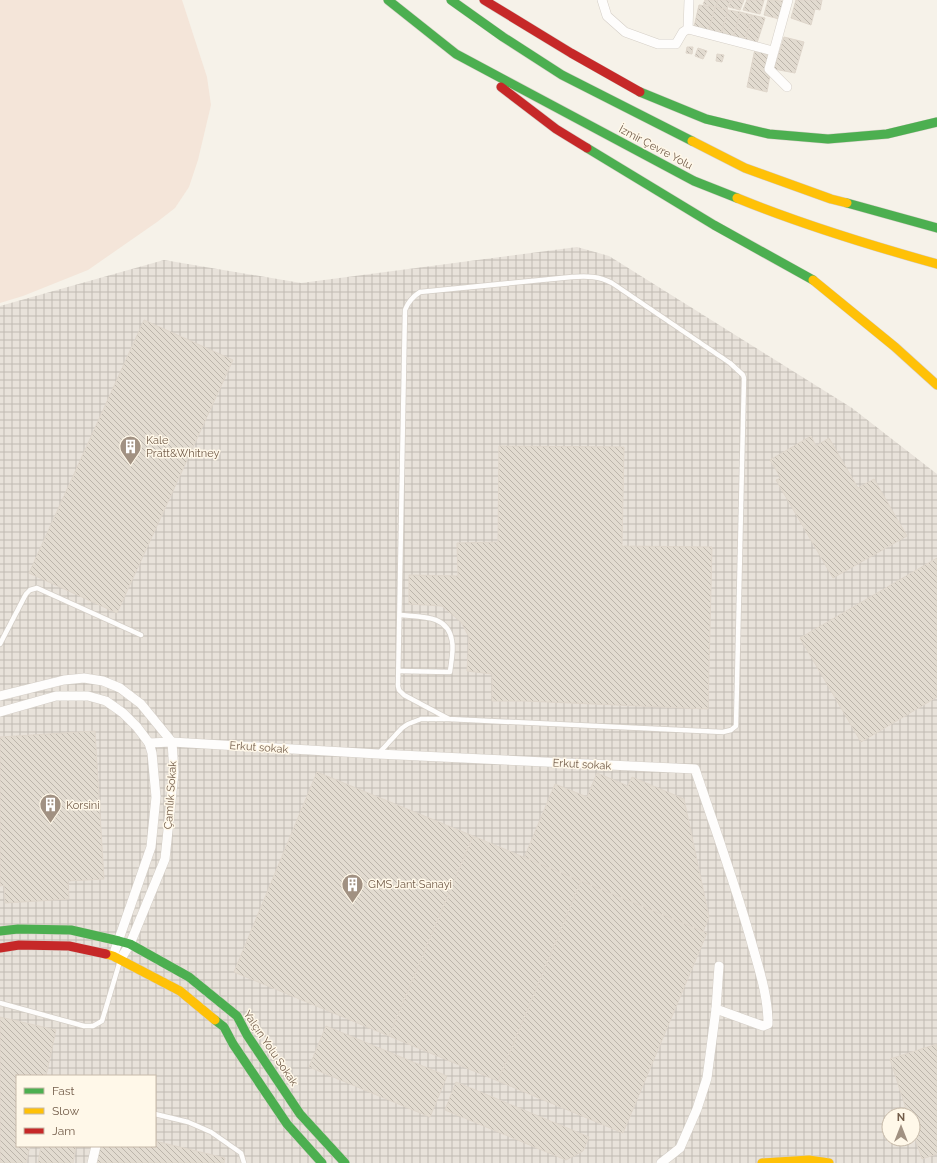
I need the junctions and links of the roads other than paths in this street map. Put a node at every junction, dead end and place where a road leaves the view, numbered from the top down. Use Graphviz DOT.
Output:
graph roads {
  1 [pos="388,0"];
  2 [pos="451,0"];
  3 [pos="484,0"];
  4 [pos="602,0"];
  5 [pos="689,0"];
  6 [pos="788,0"];
  7 [pos="688,29"];
  8 [pos="773,51"];
  9 [pos="456,54"];
  10 [pos="787,87"];
  11 [pos="937,122"];
  12 [pos="937,228"];
  13 [pos="937,264"];
  14 [pos="937,385"];
  15 [pos="400,614"];
  16 [pos="141,636"];
  17 [pos="0,644"];
  18 [pos="398,671"];
  19 [pos="0,696"];
  20 [pos="0,712"];
  21 [pos="449,719"];
  22 [pos="172,742"];
  23 [pos="149,743"];
  24 [pos="378,754"];
  25 [pos="0,931"];
  26 [pos="119,941"];
  27 [pos="130,944"];
  28 [pos="0,948"];
  29 [pos="117,958"];
  30 [pos="719,966"];
  31 [pos="0,1003"];
  32 [pos="716,1009"];
  33 [pos="156,1114"];
  34 [pos="96,1147"];
  35 [pos="92,1163"];
  36 [pos="244,1163"];
  37 [pos="322,1163"];
  38 [pos="345,1163"];
  39 [pos="661,1163"];
  40 [pos="762,1163"];
  41 [pos="829,1163"];
  1 -- 9 [label="main road, İzmir Çevre Yolu"];
  2 -- 12 [label="main road, İzmir Çevre Yolu"];
  3 -- 11 [label="main road"];
  4 -- 7 [label="street"];
  5 -- 7 [label="street"];
  6 -- 8 [label="street"];
  7 -- 8 [label="street"];
  8 -- 10 [label="street"];
  9 -- 13 [label="main road, İzmir Çevre Yolu"];
  9 -- 14 [label="main road"];
  15 -- 18 [label="lane"];
  15 -- 18 [label="lane"];
  15 -- 21 [label="lane"];
  16 -- 17 [label="lane"];
  18 -- 21 [label="lane"];
  19 -- 22 [label="street"];
  20 -- 23 [label="street, Çamlık Sokak"];
  21 -- 24 [label="lane"];
  22 -- 23 [label="street, Erkut sokak"];
  22 -- 24 [label="street, Erkut sokak"];
  22 -- 27 [label="street, Çamlık Sokak"];
  23 -- 26 [label="street, Çamlık Sokak"];
  24 -- 32 [label="street, Erkut sokak"];
  25 -- 26 [label="main road, Yalçın Yolu Sokak"];
  26 -- 27 [label="main road, Yalçın Yolu Sokak"];
  26 -- 29 [label="street, Çamlık Sokak"];
  27 -- 29 [label="street, Çamlık Sokak"];
  27 -- 38 [label="main road, Yalçın Yolu Sokak"];
  28 -- 29 [label="main road"];
  29 -- 31 [label="lane"];
  29 -- 37 [label="main road"];
  30 -- 32 [label="street"];
  32 -- 39 [label="street"];
  33 -- 36 [label="lane"];
  34 -- 35 [label="street"];
  40 -- 41 [label="main road"];
}
